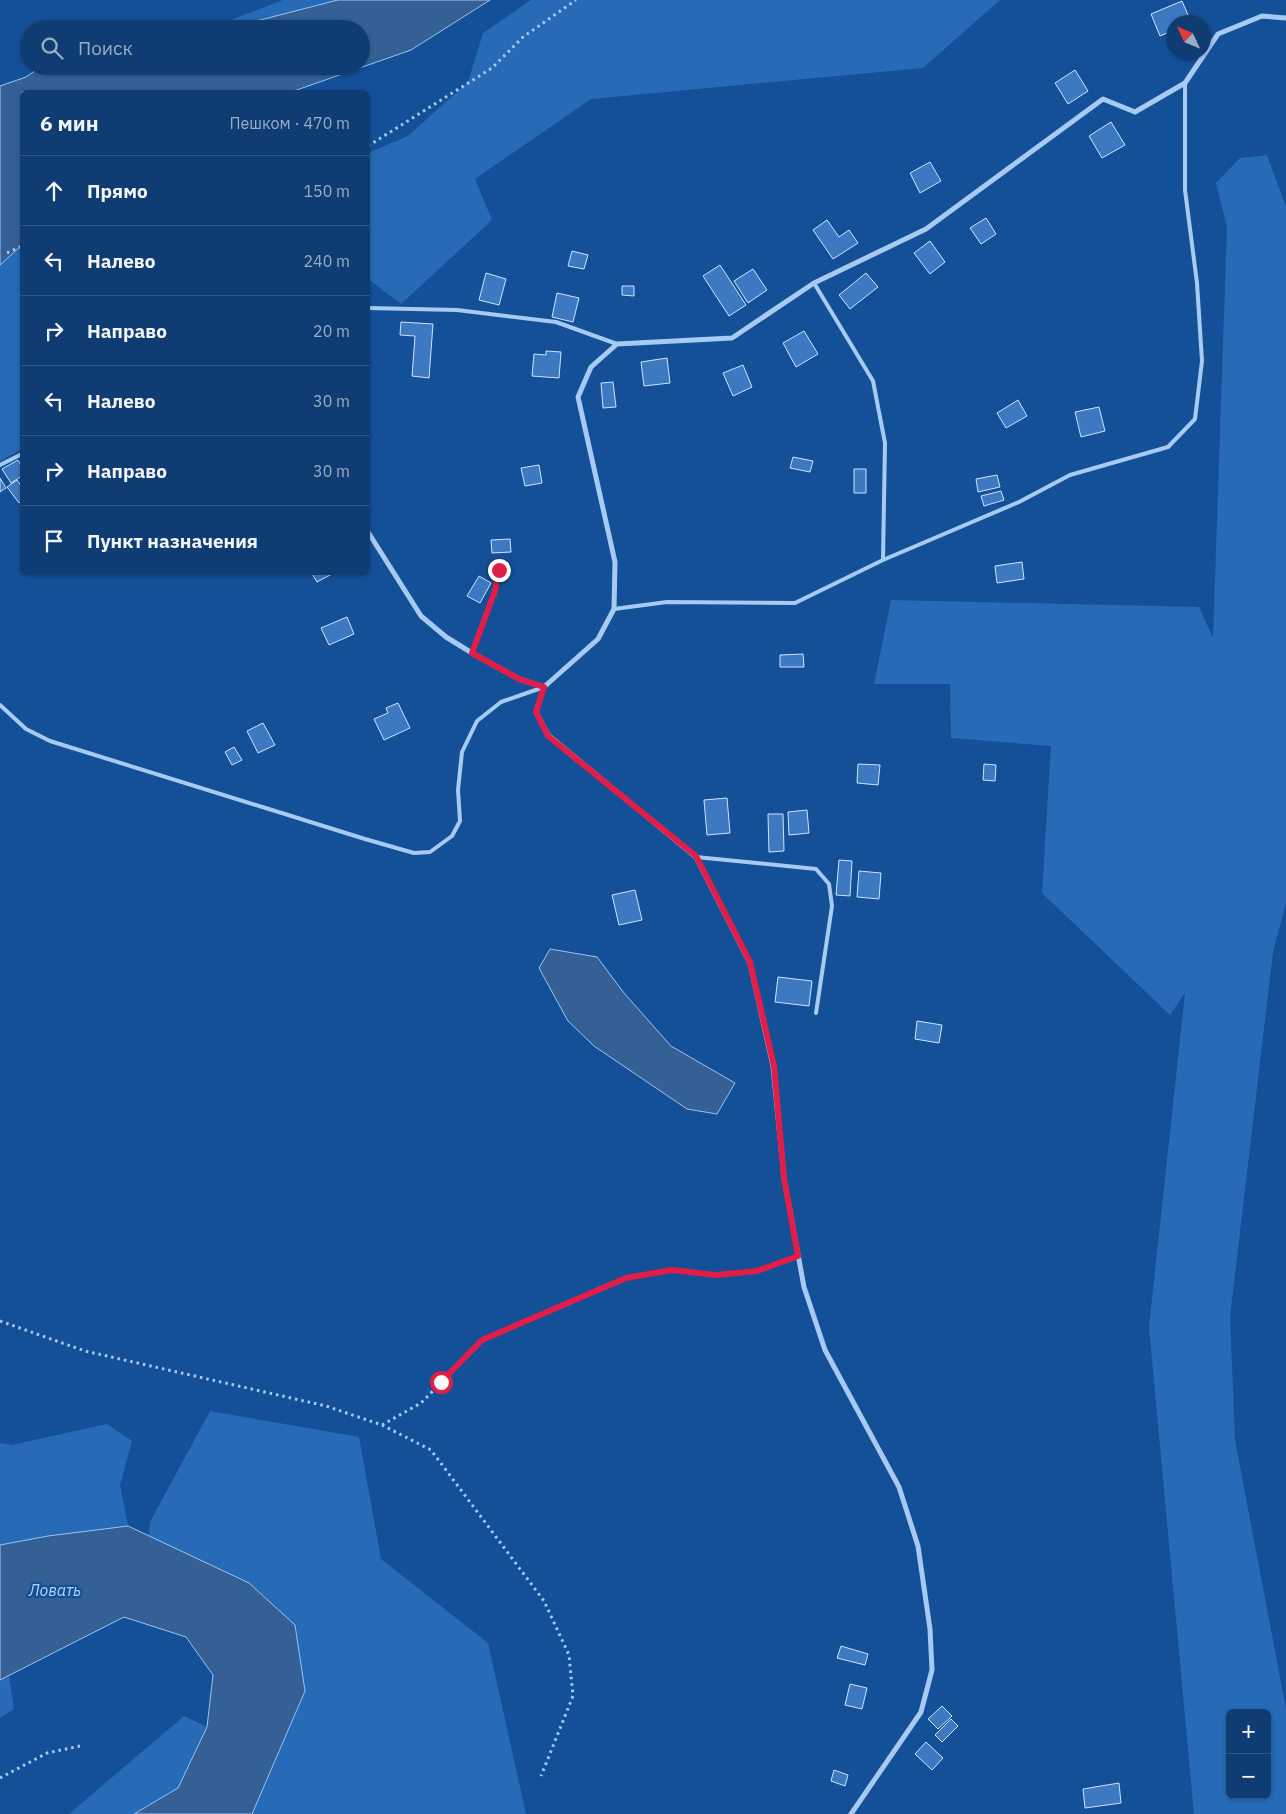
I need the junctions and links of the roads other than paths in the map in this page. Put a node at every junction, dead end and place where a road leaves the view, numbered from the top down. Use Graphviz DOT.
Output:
graph roads {
  1 [pos="1286,18"];
  2 [pos="1185,83"];
  3 [pos="814,284"];
  4 [pos="370,308"];
  5 [pos="617,344"];
  6 [pos="20,455"];
  7 [pos="0,465"];
  8 [pos="370,535"];
  9 [pos="883,560"];
  10 [pos="499,570"];
  11 [pos="614,609"];
  12 [pos="472,653"];
  13 [pos="544,687"];
  14 [pos="0,705"];
  15 [pos="696,856"];
  16 [pos="816,1013"];
  17 [pos="851,1814"];
  1 -- 2 [label="street"];
  2 -- 3 [label="street"];
  2 -- 9 [label="lane"];
  3 -- 5 [label="street"];
  3 -- 9 [label="lane"];
  4 -- 5 [label="lane"];
  5 -- 11 [label="street"];
  6 -- 7 [label="lane"];
  8 -- 12 [label="street"];
  9 -- 11 [label="lane"];
  10 -- 12 [label="lane"];
  11 -- 13 [label="street"];
  12 -- 13 [label="street"];
  13 -- 14 [label="lane"];
  13 -- 15 [label="street"];
  15 -- 16 [label="lane"];
  15 -- 17 [label="street"];
}
